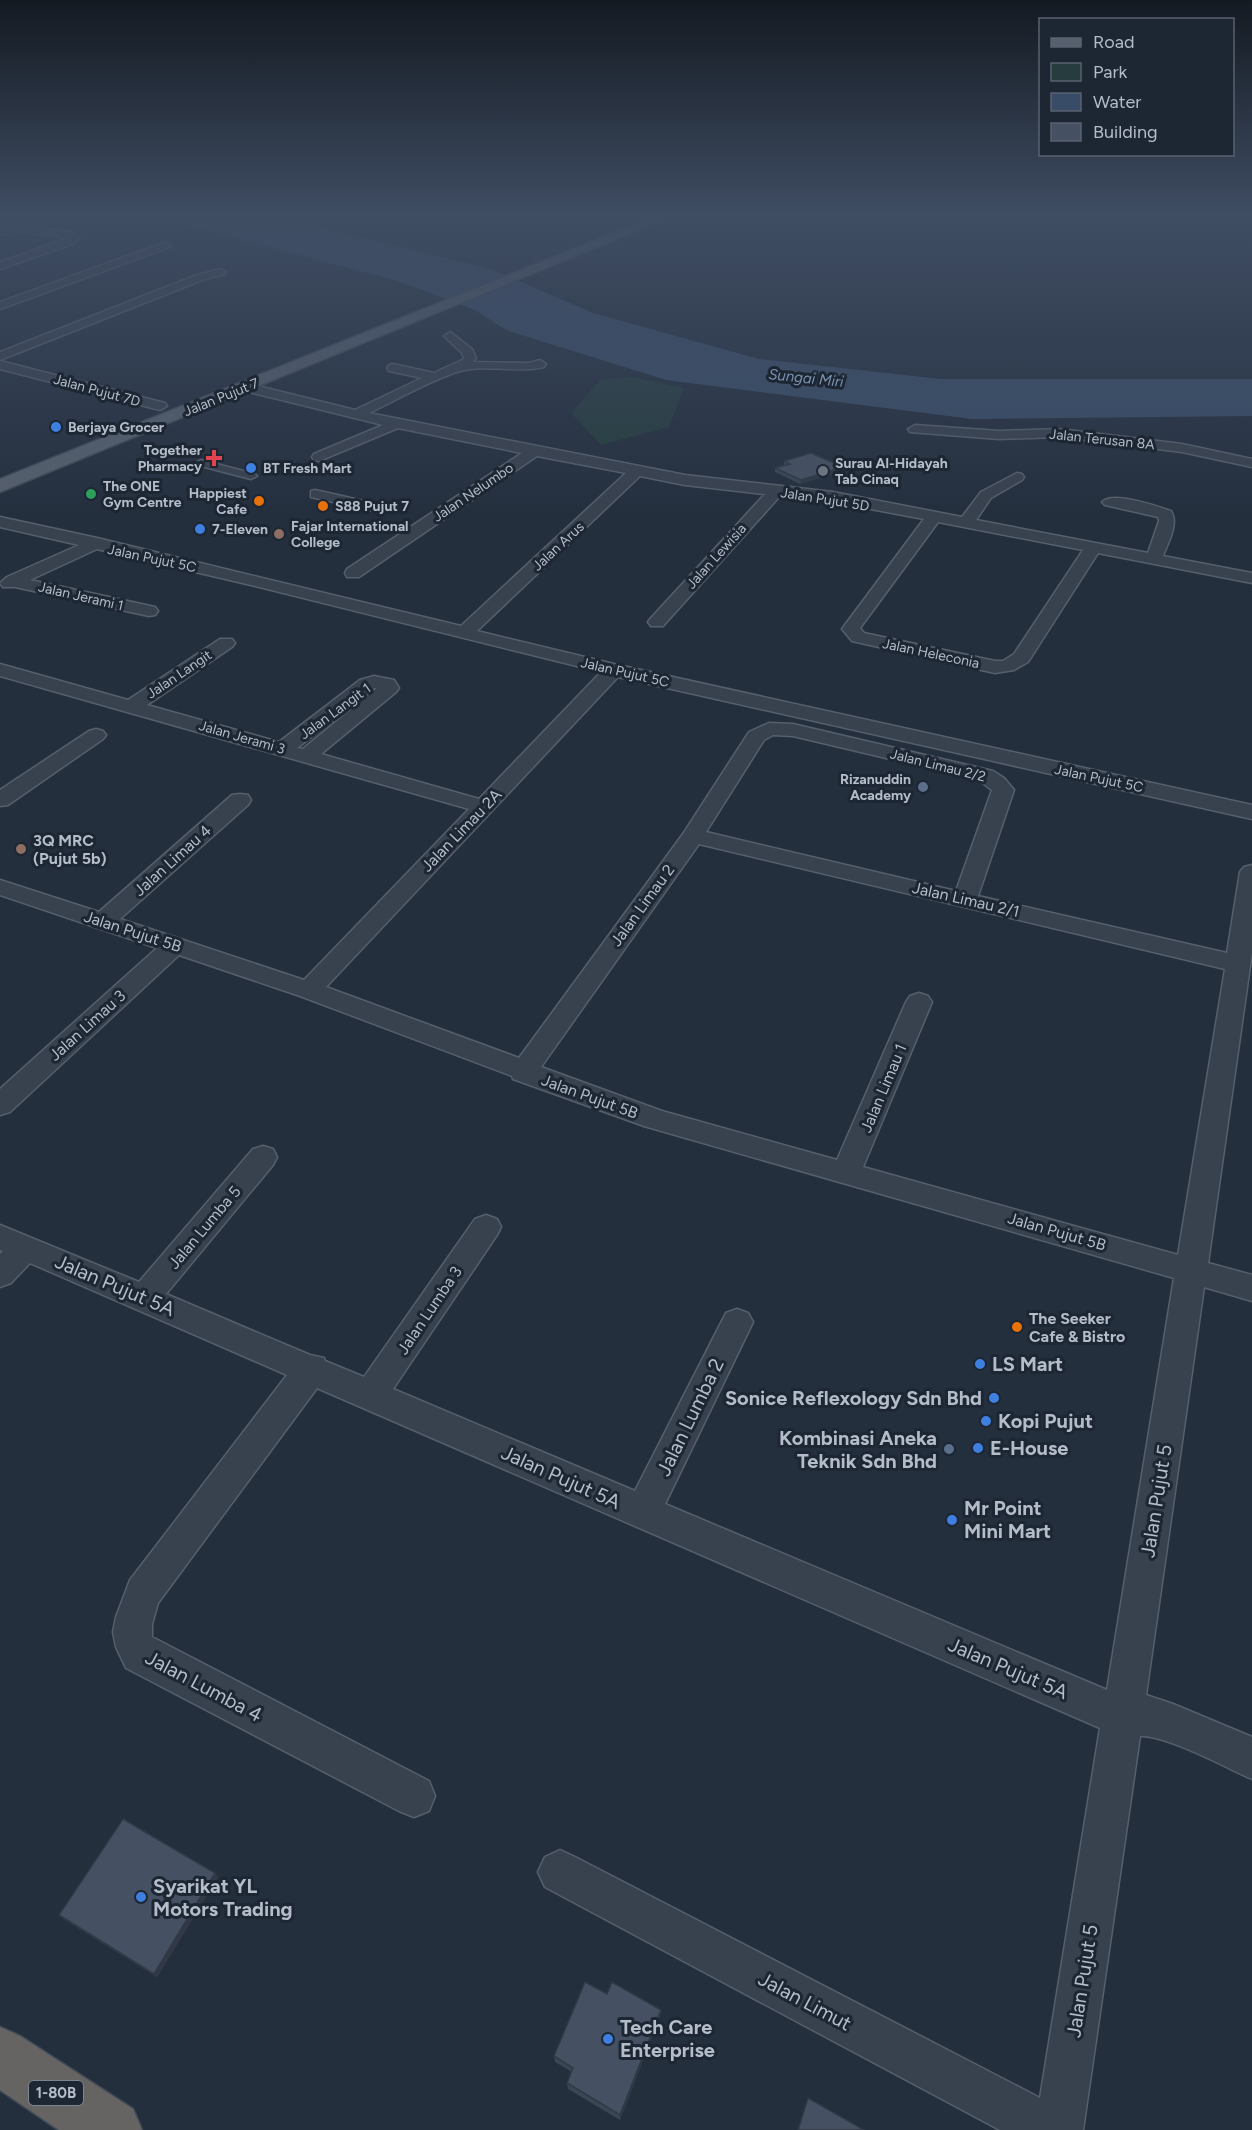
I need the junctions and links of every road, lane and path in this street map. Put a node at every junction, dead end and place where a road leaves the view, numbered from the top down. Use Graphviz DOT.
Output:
graph roads {
  1 [pos="106,314"];
  2 [pos="394,314"];
  3 [pos="428,314"];
  4 [pos="450,336"];
  5 [pos="0,356"];
  6 [pos="497,358"];
  7 [pos="540,364"];
  8 [pos="0,365"];
  9 [pos="460,366"];
  10 [pos="393,368"];
  11 [pos="30,373"];
  12 [pos="434,378"];
  13 [pos="10,380"];
  14 [pos="246,387"];
  15 [pos="160,406"];
  16 [pos="356,414"];
  17 [pos="397,424"];
  18 [pos="915,429"];
  19 [pos="534,451"];
  20 [pos="319,456"];
  21 [pos="201,463"];
  22 [pos="1252,463"];
  23 [pos="637,471"];
  24 [pos="251,476"];
  25 [pos="1017,477"];
  26 [pos="2,483"];
  27 [pos="776,491"];
  28 [pos="315,494"];
  29 [pos="1110,502"];
  30 [pos="373,507"];
  31 [pos="0,510"];
  32 [pos="933,518"];
  33 [pos="0,522"];
  34 [pos="965,524"];
  35 [pos="52,528"];
  36 [pos="111,536"];
  37 [pos="93,545"];
  38 [pos="1092,549"];
  39 [pos="1154,559"];
  40 [pos="353,573"];
  41 [pos="258,575"];
  42 [pos="1252,578"];
  43 [pos="5,584"];
  44 [pos="148,611"];
  45 [pos="479,621"];
  46 [pos="657,622"];
  47 [pos="463,634"];
  48 [pos="226,643"];
  49 [pos="0,670"];
  50 [pos="614,670"];
  51 [pos="133,706"];
  52 [pos="96,735"];
  53 [pos="756,736"];
  54 [pos="283,749"];
  55 [pos="307,756"];
  56 [pos="1252,798"];
  57 [pos="0,800"];
  58 [pos="240,800"];
  59 [pos="484,807"];
  60 [pos="1252,812"];
  61 [pos="693,836"];
  62 [pos="1252,872"];
  63 [pos="0,887"];
  64 [pos="965,899"];
  65 [pos="103,921"];
  66 [pos="175,945"];
  67 [pos="1238,964"];
  68 [pos="309,990"];
  69 [pos="919,1002"];
  70 [pos="523,1072"];
  71 [pos="0,1105"];
  72 [pos="263,1157"];
  73 [pos="846,1173"];
  74 [pos="486,1227"];
  75 [pos="13,1242"];
  76 [pos="1191,1270"];
  77 [pos="0,1274"];
  78 [pos="1252,1288"];
  79 [pos="145,1297"];
  80 [pos="737,1322"];
  81 [pos="312,1368"];
  82 [pos="371,1394"];
  83 [pos="643,1512"];
  84 [pos="1122,1717"];
  85 [pos="1252,1758"];
  86 [pos="414,1796"];
  87 [pos="560,1872"];
  88 [pos="0,2056"];
  89 [pos="112,2130"];
  90 [pos="1050,2130"];
  91 [pos="1059,2130"];
  1 -- 5 [label="street"];
  2 -- 15 [label="main road, Jalan Pujut 7"];
  3 -- 14 [label="main road, Jalan Pujut 7"];
  4 -- 9 [label="street"];
  6 -- 9 [label="street"];
  7 -- 9 [label="street"];
  8 -- 11 [label="street, Jalan Pujut 7D"];
  9 -- 12 [label="street"];
  10 -- 12 [label="street"];
  11 -- 13 [label="street"];
  11 -- 15 [label="street, Jalan Pujut 7D"];
  12 -- 16 [label="street"];
  14 -- 16 [label="street, Jalan Pujut 5D"];
  14 -- 26 [label="main road, Jalan Pujut 7"];
  15 -- 26 [label="main road, Jalan Pujut 7"];
  16 -- 17 [label="street, Jalan Pujut 5D"];
  17 -- 19 [label="street, Jalan Pujut 5D"];
  17 -- 20 [label="street"];
  18 -- 22 [label="street, Jalan Terusan 8A"];
  19 -- 23 [label="street, Jalan Pujut 5D"];
  19 -- 40 [label="street, Jalan Nelumbo"];
  21 -- 24 [label="street"];
  23 -- 27 [label="street, Jalan Pujut 5D"];
  23 -- 45 [label="street, Jalan Arus"];
  25 -- 34 [label="street"];
  27 -- 32 [label="street, Jalan Pujut 5D"];
  27 -- 46 [label="street, Jalan Lewisia"];
  28 -- 30 [label="street"];
  29 -- 39 [label="street"];
  31 -- 35 [label="street, Jalan Pujut 5C"];
  32 -- 34 [label="street, Jalan Pujut 5D"];
  32 -- 38 [label="street, Jalan Heleconia"];
  33 -- 35 [label="street, Jalan Pujut 5C"];
  34 -- 38 [label="street, Jalan Pujut 5D"];
  35 -- 36 [label="street, Jalan Pujut 5C"];
  35 -- 37 [label="street, Jalan Pujut 5C"];
  36 -- 37 [label="street"];
  36 -- 41 [label="street, Jalan Pujut 5C"];
  37 -- 41 [label="street, Jalan Pujut 5C"];
  37 -- 43 [label="street"];
  38 -- 39 [label="street, Jalan Pujut 5D"];
  39 -- 42 [label="street, Jalan Pujut 5D"];
  41 -- 45 [label="street, Jalan Pujut 5C"];
  41 -- 47 [label="street, Jalan Pujut 5C"];
  43 -- 44 [label="street, Jalan Jerami 1"];
  45 -- 47 [label="street, Jalan Arus"];
  45 -- 56 [label="street, Jalan Pujut 5C"];
  47 -- 50 [label="street, Jalan Pujut 5C"];
  48 -- 51 [label="street, Jalan Langit"];
  49 -- 51 [label="street, Jalan Jerami 3"];
  50 -- 59 [label="street, Jalan Limau 2A"];
  50 -- 60 [label="street, Jalan Pujut 5C"];
  51 -- 54 [label="street, Jalan Jerami 3"];
  52 -- 57 [label="street"];
  53 -- 61 [label="street, Jalan Limau 2"];
  53 -- 64 [label="street, Jalan Limau 2/2"];
  54 -- 55 [label="street, Jalan Jerami 3"];
  54 -- 55 [label="street, Jalan Langit 1"];
  55 -- 59 [label="street, Jalan Jerami 3"];
  58 -- 65 [label="street, Jalan Limau 4"];
  59 -- 68 [label="street, Jalan Limau 2A"];
  61 -- 64 [label="street, Jalan Limau 2/1"];
  61 -- 70 [label="street, Jalan Limau 2"];
  62 -- 67 [label="street, Jalan Pujut 5"];
  63 -- 65 [label="street, Jalan Pujut 5B"];
  64 -- 67 [label="street, Jalan Limau 2/1"];
  65 -- 66 [label="street, Jalan Pujut 5B"];
  66 -- 68 [label="street, Jalan Pujut 5B"];
  66 -- 71 [label="street, Jalan Limau 3"];
  67 -- 76 [label="street, Jalan Pujut 5"];
  68 -- 70 [label="street, Jalan Pujut 5B"];
  69 -- 73 [label="street, Jalan Limau 1"];
  70 -- 73 [label="street, Jalan Pujut 5B"];
  72 -- 79 [label="street, Jalan Lumba 5"];
  73 -- 76 [label="street, Jalan Pujut 5B"];
  74 -- 82 [label="street, Jalan Lumba 3"];
  75 -- 77 [label="street"];
  75 -- 79 [label="street, Jalan Pujut 5A"];
  76 -- 78 [label="street, Jalan Pujut 5B"];
  76 -- 84 [label="street, Jalan Pujut 5"];
  79 -- 81 [label="street, Jalan Pujut 5A"];
  80 -- 83 [label="street, Jalan Lumba 2"];
  81 -- 82 [label="street, Jalan Pujut 5A"];
  81 -- 86 [label="street, Jalan Lumba 4"];
  82 -- 83 [label="street, Jalan Pujut 5A"];
  83 -- 84 [label="street, Jalan Pujut 5A"];
  84 -- 85 [label="street"];
  84 -- 91 [label="street, Jalan Pujut 5"];
  87 -- 90 [label="street, Jalan Limut"];
  88 -- 89 [label="highway, 1-80B"];
}
